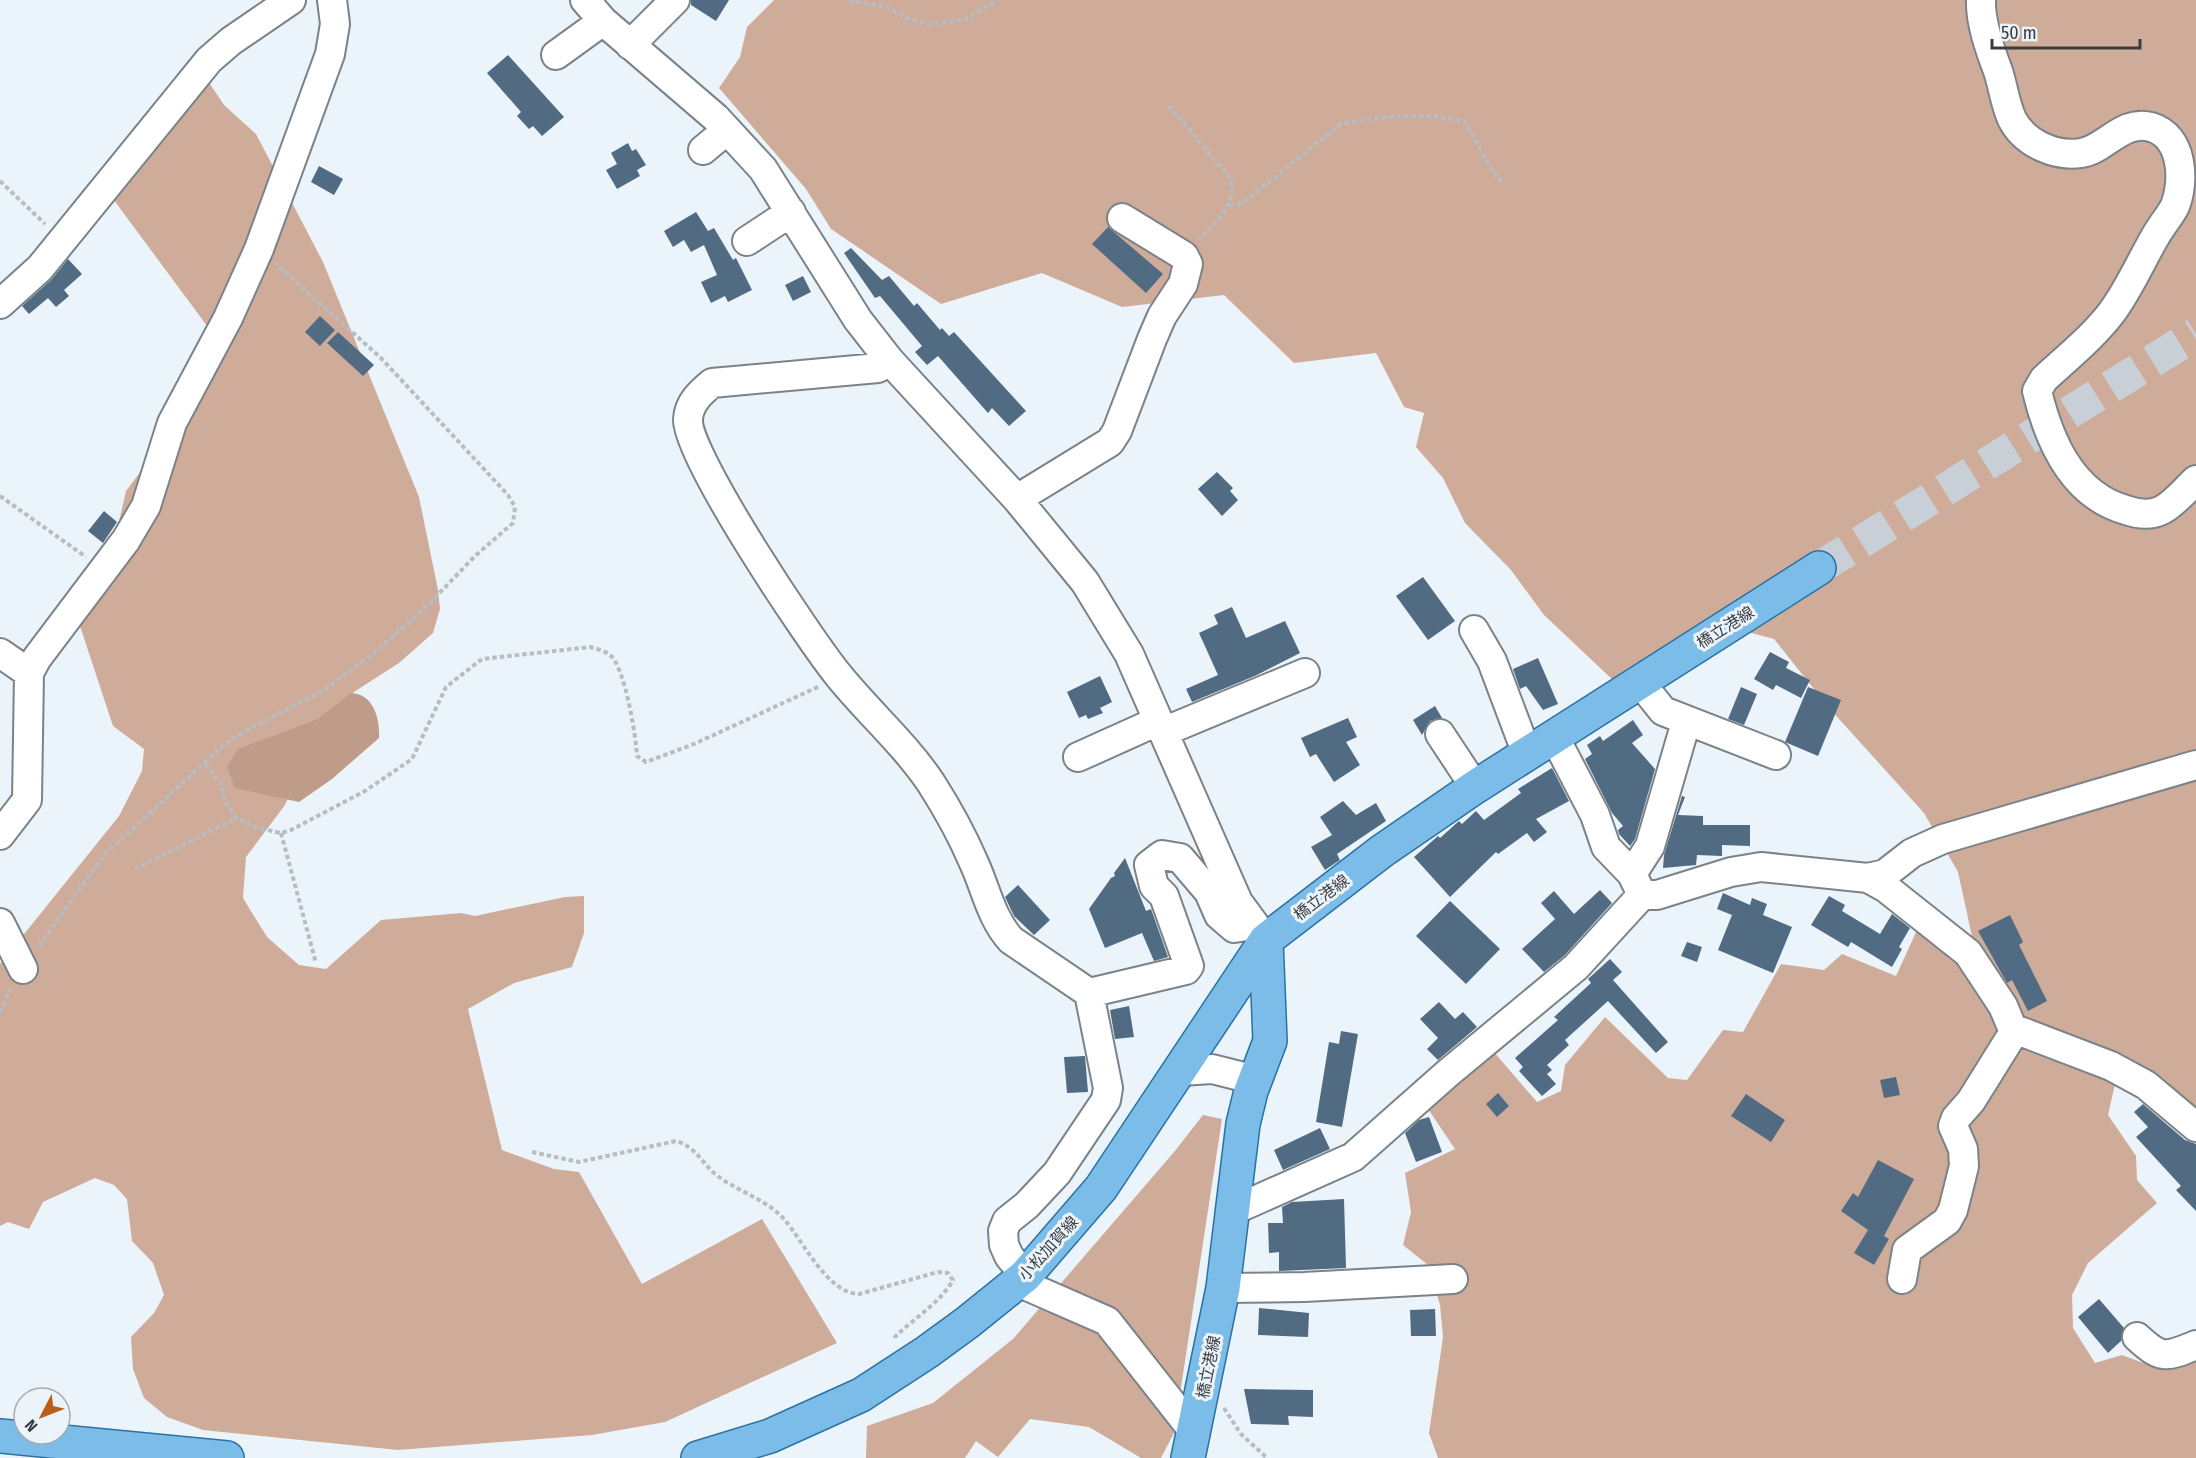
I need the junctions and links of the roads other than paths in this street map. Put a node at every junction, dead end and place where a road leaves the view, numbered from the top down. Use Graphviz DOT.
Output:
graph roads {
  1 [pos="291,0"];
  2 [pos="332,0"];
  3 [pos="675,0"];
  4 [pos="1981,0"];
  5 [pos="600,9"];
  6 [pos="630,45"];
  7 [pos="556,55"];
  8 [pos="727,130"];
  9 [pos="703,150"];
  10 [pos="791,212"];
  11 [pos="1122,218"];
  12 [pos="747,241"];
  13 [pos="0,304"];
  14 [pos="890,361"];
  15 [pos="2196,480"];
  16 [pos="1017,499"];
  17 [pos="1819,568"];
  18 [pos="1474,630"];
  19 [pos="0,652"];
  20 [pos="1305,673"];
  21 [pos="29,674"];
  22 [pos="1639,681"];
  23 [pos="1686,722"];
  24 [pos="1161,727"];
  25 [pos="1440,734"];
  26 [pos="1554,736"];
  27 [pos="1527,754"];
  28 [pos="1776,755"];
  29 [pos="1078,757"];
  30 [pos="2196,765"];
  31 [pos="1475,787"];
  32 [pos="0,835"];
  33 [pos="1868,878"];
  34 [pos="1637,885"];
  35 [pos="0,923"];
  36 [pos="1260,933"];
  37 [pos="23,969"];
  38 [pos="1089,993"];
  39 [pos="2012,1028"];
  40 [pos="1180,1071"];
  41 [pos="1251,1091"];
  42 [pos="2196,1127"];
  43 [pos="1234,1210"];
  44 [pos="1022,1279"];
  45 [pos="1453,1279"];
  46 [pos="1902,1279"];
  47 [pos="1223,1288"];
  48 [pos="2137,1337"];
  49 [pos="2196,1345"];
  50 [pos="0,1436"];
  51 [pos="1191,1446"];
  52 [pos="227,1458"];
  53 [pos="698,1458"];
  1 -- 13 [label="street"];
  2 -- 21 [label="street"];
  3 -- 6 [label="street"];
  4 -- 15 [label="street"];
  5 -- 6 [label="street"];
  5 -- 7 [label="street"];
  6 -- 8 [label="street"];
  8 -- 9 [label="street"];
  8 -- 10 [label="street"];
  10 -- 12 [label="street"];
  10 -- 14 [label="street"];
  11 -- 16 [label="street"];
  14 -- 16 [label="street"];
  14 -- 38 [label="street"];
  16 -- 24 [label="street"];
  17 -- 22 [label="main road, 橋立港線"];
  18 -- 27 [label="street"];
  19 -- 21 [label="street"];
  20 -- 24 [label="street"];
  21 -- 32 [label="street"];
  22 -- 23 [label="street"];
  22 -- 26 [label="main road, 橋立港線"];
  23 -- 28 [label="street"];
  23 -- 34 [label="street"];
  24 -- 29 [label="street"];
  24 -- 36 [label="street"];
  25 -- 31 [label="street"];
  26 -- 27 [label="main road, 橋立港線"];
  26 -- 34 [label="street"];
  27 -- 31 [label="main road, 橋立港線"];
  30 -- 33 [label="street"];
  31 -- 36 [label="main road, 橋立港線"];
  33 -- 34 [label="street"];
  33 -- 39 [label="street"];
  34 -- 43 [label="street"];
  35 -- 37 [label="street"];
  36 -- 38 [label="street"];
  36 -- 40 [label="main road, 小松加賀線"];
  36 -- 41 [label="main road, 橋立港線"];
  38 -- 44 [label="street"];
  39 -- 42 [label="street"];
  39 -- 46 [label="street"];
  40 -- 41 [label="street"];
  40 -- 44 [label="main road, 小松加賀線"];
  41 -- 43 [label="main road, 橋立港線"];
  43 -- 47 [label="main road, 橋立港線"];
  44 -- 51 [label="street"];
  44 -- 53 [label="main road, 小松加賀線"];
  45 -- 47 [label="street"];
  47 -- 51 [label="main road, 橋立港線"];
  48 -- 49 [label="street"];
  50 -- 52 [label="main road"];
}
